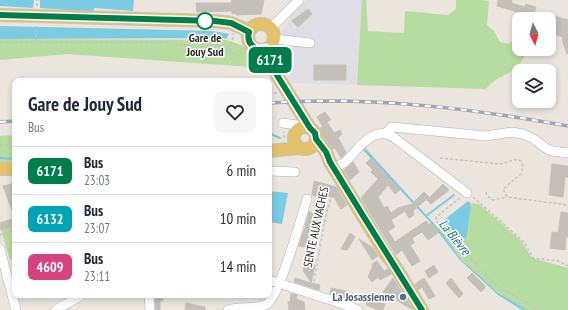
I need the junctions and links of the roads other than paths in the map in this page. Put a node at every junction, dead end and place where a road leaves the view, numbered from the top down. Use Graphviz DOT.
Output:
graph roads {
  1 [pos="299,0"];
  2 [pos="0,15"];
  3 [pos="249,32"];
  4 [pos="272,34"];
  5 [pos="310,43"];
  6 [pos="266,48"];
  7 [pos="294,102"];
  8 [pos="284,123"];
  9 [pos="310,128"];
  10 [pos="296,130"];
  11 [pos="386,133"];
  12 [pos="308,145"];
  13 [pos="272,150"];
  14 [pos="272,151"];
  15 [pos="568,153"];
  16 [pos="332,165"];
  17 [pos="0,169"];
  18 [pos="12,169"];
  19 [pos="272,171"];
  20 [pos="295,172"];
  21 [pos="467,193"];
  22 [pos="308,199"];
  23 [pos="0,249"];
  24 [pos="272,281"];
  25 [pos="280,284"];
  26 [pos="12,295"];
  27 [pos="13,298"];
  28 [pos="77,298"];
  29 [pos="149,298"];
  30 [pos="16,310"];
  31 [pos="56,310"];
  32 [pos="150,310"];
  33 [pos="228,310"];
  34 [pos="358,310"];
  35 [pos="422,310"];
  1 -- 4 [label="street"];
  2 -- 3 [label="main road"];
  3 -- 4 [label="main road"];
  3 -- 6 [label="main road"];
  4 -- 5 [label="street"];
  4 -- 6 [label="main road"];
  6 -- 7 [label="main road"];
  7 -- 9 [label="main road"];
  7 -- 10 [label="main road"];
  8 -- 10 [label="street"];
  9 -- 10 [label="main road"];
  9 -- 12 [label="main road"];
  10 -- 12 [label="main road"];
  10 -- 13 [label="main road"];
  11 -- 15 [label="street"];
  11 -- 16 [label="street"];
  11 -- 21 [label="street"];
  12 -- 14 [label="main road"];
  12 -- 16 [label="main road"];
  16 -- 35 [label="main road"];
  17 -- 18 [label="main road"];
  19 -- 20 [label="street"];
  22 -- 25 [label="street"];
  23 -- 26 [label="street"];
  24 -- 25 [label="street"];
  25 -- 33 [label="street"];
  25 -- 34 [label="street"];
  27 -- 30 [label="street"];
  28 -- 31 [label="street"];
  29 -- 32 [label="street"];
}
